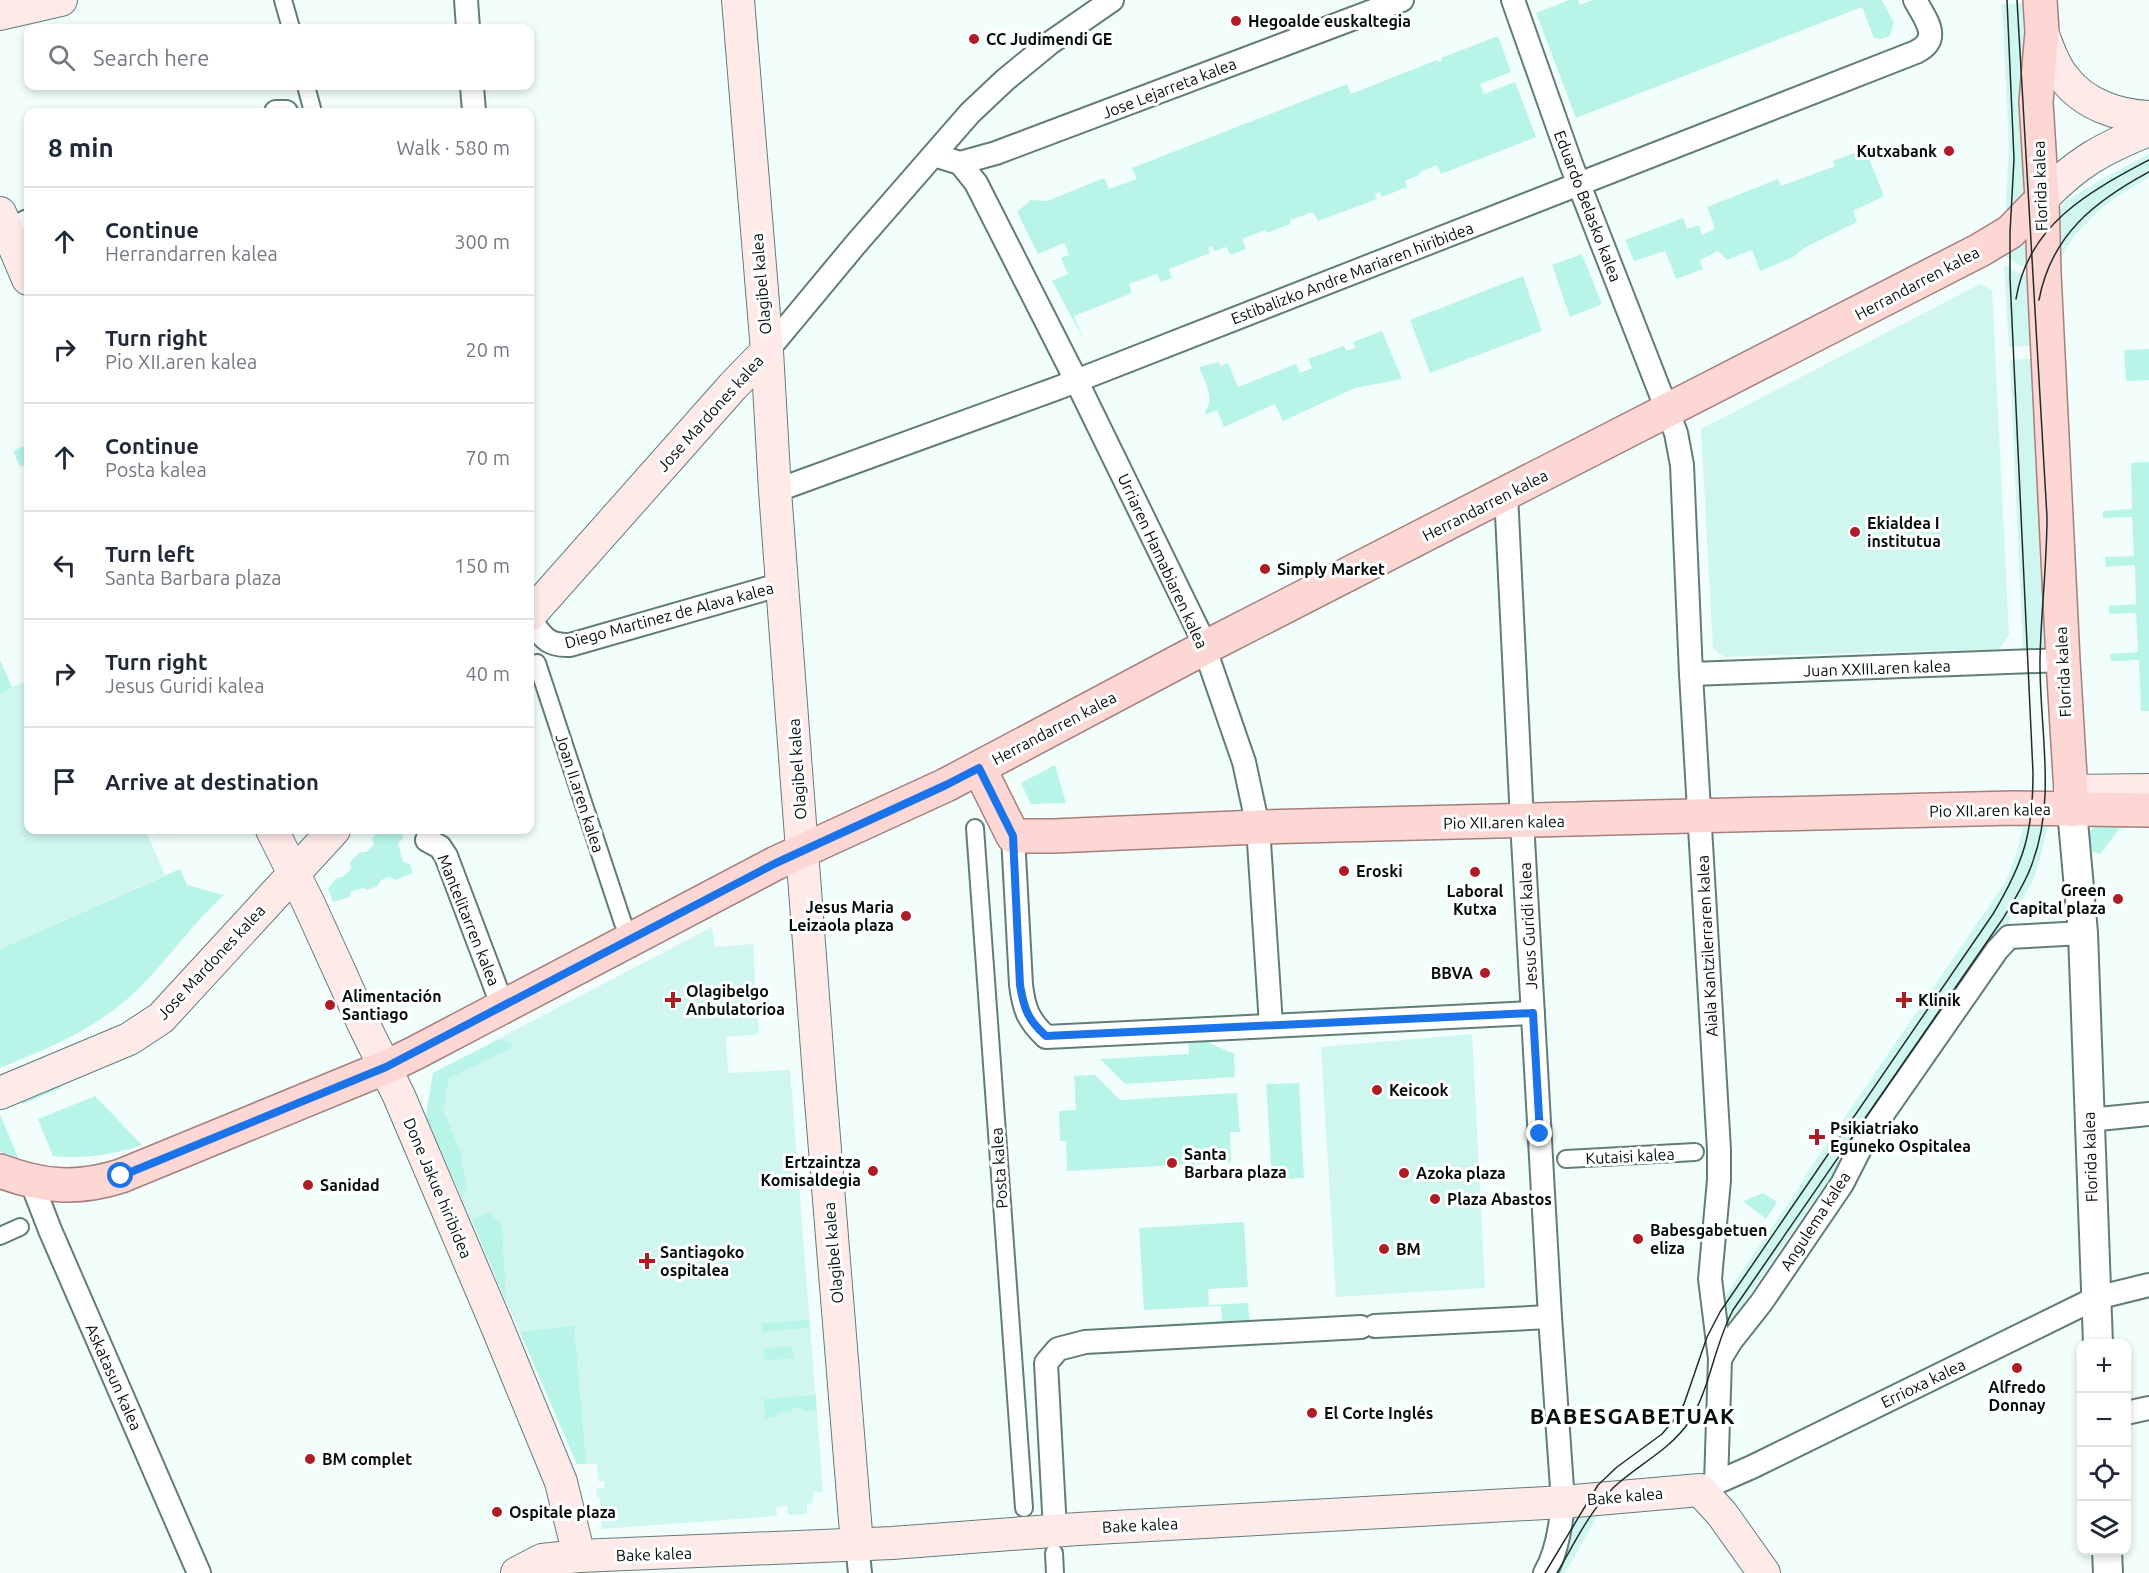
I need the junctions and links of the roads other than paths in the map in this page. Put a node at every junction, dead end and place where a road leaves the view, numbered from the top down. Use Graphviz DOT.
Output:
graph roads {
  1 [pos="61,0"];
  2 [pos="283,0"];
  3 [pos="466,0"];
  4 [pos="738,0"];
  5 [pos="1112,0"];
  6 [pos="1402,0"];
  7 [pos="1513,0"];
  8 [pos="1915,0"];
  9 [pos="2040,0"];
  10 [pos="0,14"];
  11 [pos="290,24"];
  12 [pos="468,24"];
  13 [pos="2042,32"];
  14 [pos="307,90"];
  15 [pos="472,90"];
  16 [pos="312,108"];
  17 [pos="474,108"];
  18 [pos="2149,117"];
  19 [pos="2149,130"];
  20 [pos="934,155"];
  21 [pos="960,163"];
  22 [pos="1578,184"];
  23 [pos="2042,199"];
  24 [pos="12,222"];
  25 [pos="24,265"];
  26 [pos="767,351"];
  27 [pos="1077,380"];
  28 [pos="1667,411"];
  29 [pos="775,491"];
  30 [pos="1506,494"];
  31 [pos="782,584"];
  32 [pos="534,610"];
  33 [pos="534,625"];
  34 [pos="1204,648"];
  35 [pos="2063,660"];
  36 [pos="537,663"];
  37 [pos="1691,674"];
  38 [pos="979,768"];
  39 [pos="2149,789"];
  40 [pos="2071,800"];
  41 [pos="2149,810"];
  42 [pos="1700,817"];
  43 [pos="1522,821"];
  44 [pos="1258,827"];
  45 [pos="975,828"];
  46 [pos="275,834"];
  47 [pos="330,834"];
  48 [pos="1013,836"];
  49 [pos="427,840"];
  50 [pos="803,851"];
  51 [pos="294,874"];
  52 [pos="623,923"];
  53 [pos="2083,933"];
  54 [pos="503,1007"];
  55 [pos="1533,1013"];
  56 [pos="1271,1026"];
  57 [pos="386,1067"];
  58 [pos="0,1093"];
  59 [pos="2149,1114"];
  60 [pos="2089,1120"];
  61 [pos="1695,1152"];
  62 [pos="1566,1159"];
  63 [pos="0,1171"];
  64 [pos="31,1180"];
  65 [pos="20,1227"];
  66 [pos="0,1236"];
  67 [pos="2149,1285"];
  68 [pos="2096,1298"];
  69 [pos="1550,1317"];
  70 [pos="2098,1339"];
  71 [pos="1720,1359"];
  72 [pos="2149,1408"];
  73 [pos="2131,1412"];
  74 [pos="1708,1486"];
  75 [pos="1563,1502"];
  76 [pos="1024,1508"];
  77 [pos="1055,1542"];
  78 [pos="2107,1555"];
  79 [pos="858,1559"];
  80 [pos="579,1565"];
  81 [pos="199,1573"];
  82 [pos="517,1573"];
  83 [pos="1055,1573"];
  84 [pos="1545,1573"];
  85 [pos="1764,1573"];
  86 [pos="2108,1573"];
  1 -- 10 [label="main road"];
  2 -- 11 [label="street"];
  3 -- 12 [label="street"];
  4 -- 26 [label="main road, Olagibel kalea"];
  5 -- 20 [label="street, Jose Mardones kalea"];
  6 -- 21 [label="street, Jose Lejarreta kalea"];
  7 -- 22 [label="street, Eduardo Belasko kalea"];
  8 -- 22 [label="street, Estibalizko Andre Mariaren hiribidea"];
  9 -- 13 [label="main road, Florida kalea"];
  13 -- 18 [label="main road"];
  13 -- 23 [label="main road, Florida kalea"];
  14 -- 16 [label="street"];
  15 -- 17 [label="street"];
  19 -- 23 [label="main road"];
  20 -- 21 [label="street"];
  20 -- 26 [label="street, Jose Mardones kalea"];
  21 -- 27 [label="street, Urriaren Hamabiaren kalea"];
  22 -- 27 [label="street, Estibalizko Andre Mariaren hiribidea"];
  22 -- 28 [label="street, Eduardo Belasko kalea"];
  23 -- 28 [label="main road, Herrandarren kalea"];
  23 -- 35 [label="main road, Florida kalea"];
  24 -- 25 [label="main road"];
  26 -- 29 [label="main road, Olagibel kalea"];
  26 -- 32 [label="main road, Jose Mardones kalea"];
  27 -- 29 [label="street, Estibalizko Andre Mariaren hiribidea"];
  27 -- 34 [label="street, Urriaren Hamabiaren kalea"];
  28 -- 30 [label="main road, Herrandarren kalea"];
  28 -- 37 [label="street, Aiala Kantzilerraren kalea"];
  29 -- 31 [label="main road, Olagibel kalea"];
  30 -- 34 [label="main road, Herrandarren kalea"];
  30 -- 43 [label="street, Jesus Guridi kalea"];
  31 -- 33 [label="street, Diego Martinez de Alava kalea"];
  31 -- 50 [label="main road, Olagibel kalea"];
  34 -- 38 [label="main road, Herrandarren kalea"];
  34 -- 44 [label="street, Urriaren Hamabiaren kalea"];
  35 -- 37 [label="street, Juan XXIII.aren kalea"];
  35 -- 40 [label="main road, Florida kalea"];
  36 -- 52 [label="street, Joan II.aren kalea"];
  37 -- 42 [label="street, Aiala Kantzilerraren kalea"];
  38 -- 48 [label="main road"];
  38 -- 50 [label="main road, Herrandarren kalea"];
  39 -- 40 [label="main road"];
  40 -- 41 [label="main road, Pio XII.aren kalea"];
  40 -- 42 [label="main road, Pio XII.aren kalea"];
  40 -- 53 [label="street, Florida kalea"];
  42 -- 43 [label="main road, Pio XII.aren kalea"];
  42 -- 71 [label="street, Aiala Kantzilerraren kalea"];
  43 -- 44 [label="main road, Pio XII.aren kalea"];
  43 -- 55 [label="street, Jesus Guridi kalea"];
  44 -- 48 [label="main road, Pio XII.aren kalea"];
  44 -- 56 [label="street, Urriaren Hamabiaren kalea"];
  45 -- 76 [label="street, Posta kalea"];
  46 -- 51 [label="main road, Done Jakue hiribidea"];
  47 -- 51 [label="main road, Jose Mardones kalea"];
  48 -- 56 [label="street"];
  49 -- 54 [label="street, Mantelitarren kalea"];
  50 -- 54 [label="main road, Herrandarren kalea"];
  50 -- 79 [label="main road, Olagibel kalea"];
  51 -- 57 [label="main road, Done Jakue hiribidea"];
  51 -- 58 [label="main road, Jose Mardones kalea"];
  53 -- 60 [label="street, Florida kalea"];
  53 -- 71 [label="street, Angulema kalea"];
  54 -- 57 [label="main road, Herrandarren kalea"];
  55 -- 56 [label="street"];
  55 -- 69 [label="street, Jesus Guridi kalea"];
  57 -- 64 [label="main road, Herrandarren kalea"];
  57 -- 80 [label="main road, Done Jakue hiribidea"];
  59 -- 60 [label="street"];
  60 -- 68 [label="street, Florida kalea"];
  61 -- 62 [label="street, Kutaisi kalea"];
  63 -- 64 [label="main road, Herrandarren kalea"];
  64 -- 81 [label="street, Askatasun kalea"];
  65 -- 66 [label="street"];
  67 -- 68 [label="street, Errioxa kalea"];
  68 -- 70 [label="street, Florida kalea"];
  68 -- 74 [label="street, Errioxa kalea"];
  69 -- 75 [label="street, Jesus Guridi kalea"];
  69 -- 77 [label="street"];
  71 -- 74 [label="street, Aiala Kantzilerraren kalea"];
  72 -- 73 [label="street"];
  74 -- 75 [label="main road, Bake kalea"];
  74 -- 85 [label="main road"];
  75 -- 77 [label="main road, Bake kalea"];
  75 -- 84 [label="street, Jesus Guridi kalea"];
  77 -- 79 [label="main road, Bake kalea"];
  77 -- 83 [label="street"];
  78 -- 86 [label="street"];
  79 -- 80 [label="main road, Bake kalea"];
  80 -- 82 [label="main road, Bake kalea"];
}
